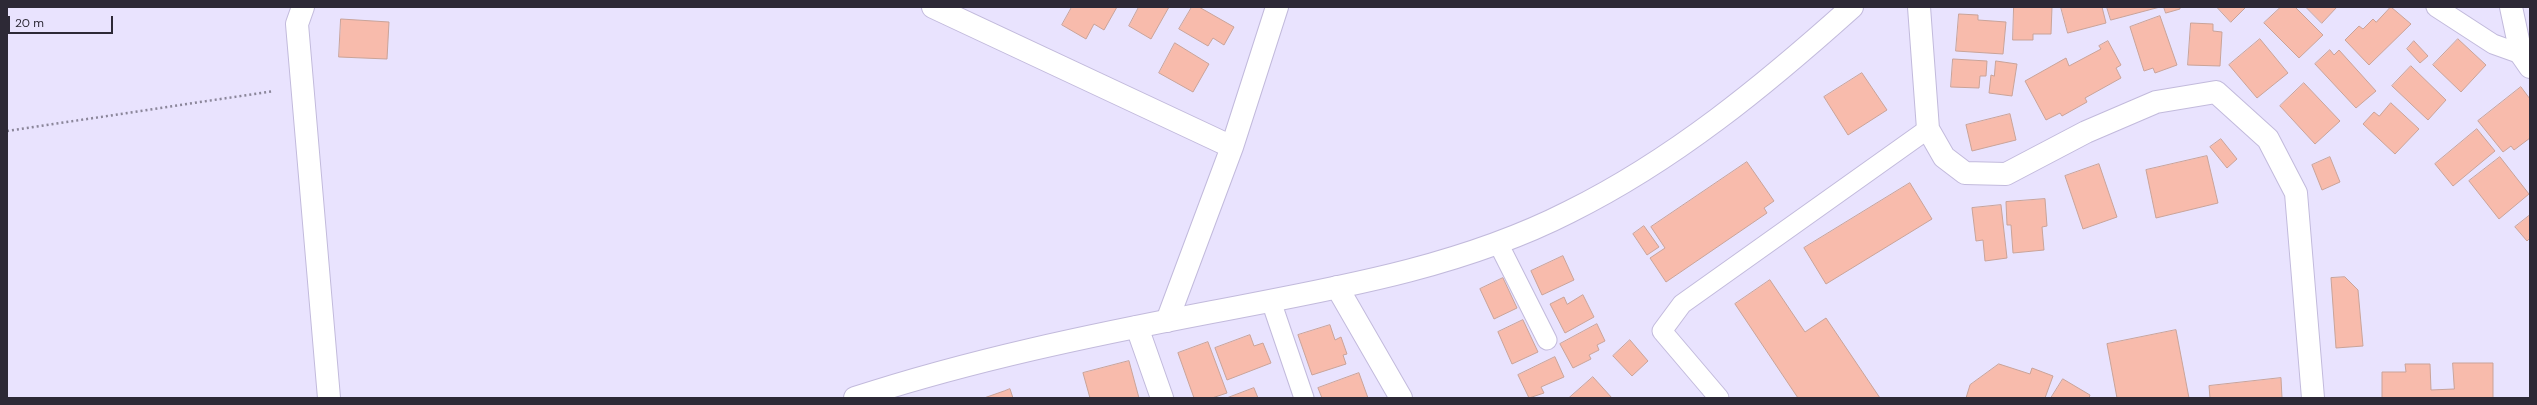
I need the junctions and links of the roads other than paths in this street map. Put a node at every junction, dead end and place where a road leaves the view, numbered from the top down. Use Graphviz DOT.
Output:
graph roads {
  1 [pos="302,7"];
  2 [pos="933,7"];
  3 [pos="1277,7"];
  4 [pos="1852,7"];
  5 [pos="1919,7"];
  6 [pos="2436,7"];
  7 [pos="2511,7"];
  8 [pos="2526,60"];
  9 [pos="1928,129"];
  10 [pos="1232,147"];
  11 [pos="1498,242"];
  12 [pos="1337,287"];
  13 [pos="1270,301"];
  14 [pos="1167,321"];
  15 [pos="1137,327"];
  16 [pos="1547,340"];
  17 [pos="329,398"];
  18 [pos="856,398"];
  19 [pos="1162,398"];
  20 [pos="1304,398"];
  21 [pos="1401,398"];
  22 [pos="1719,398"];
  23 [pos="2313,398"];
  1 -- 17 [label="street"];
  2 -- 10 [label="street"];
  3 -- 10 [label="street"];
  4 -- 11 [label="street"];
  5 -- 9 [label="street"];
  6 -- 8 [label="lane"];
  7 -- 8 [label="street"];
  9 -- 22 [label="lane"];
  9 -- 23 [label="street"];
  10 -- 14 [label="street"];
  11 -- 12 [label="street"];
  11 -- 16 [label="lane"];
  12 -- 13 [label="street"];
  12 -- 21 [label="street"];
  13 -- 14 [label="street"];
  13 -- 20 [label="lane"];
  14 -- 15 [label="street"];
  15 -- 18 [label="street"];
  15 -- 19 [label="street"];
}
